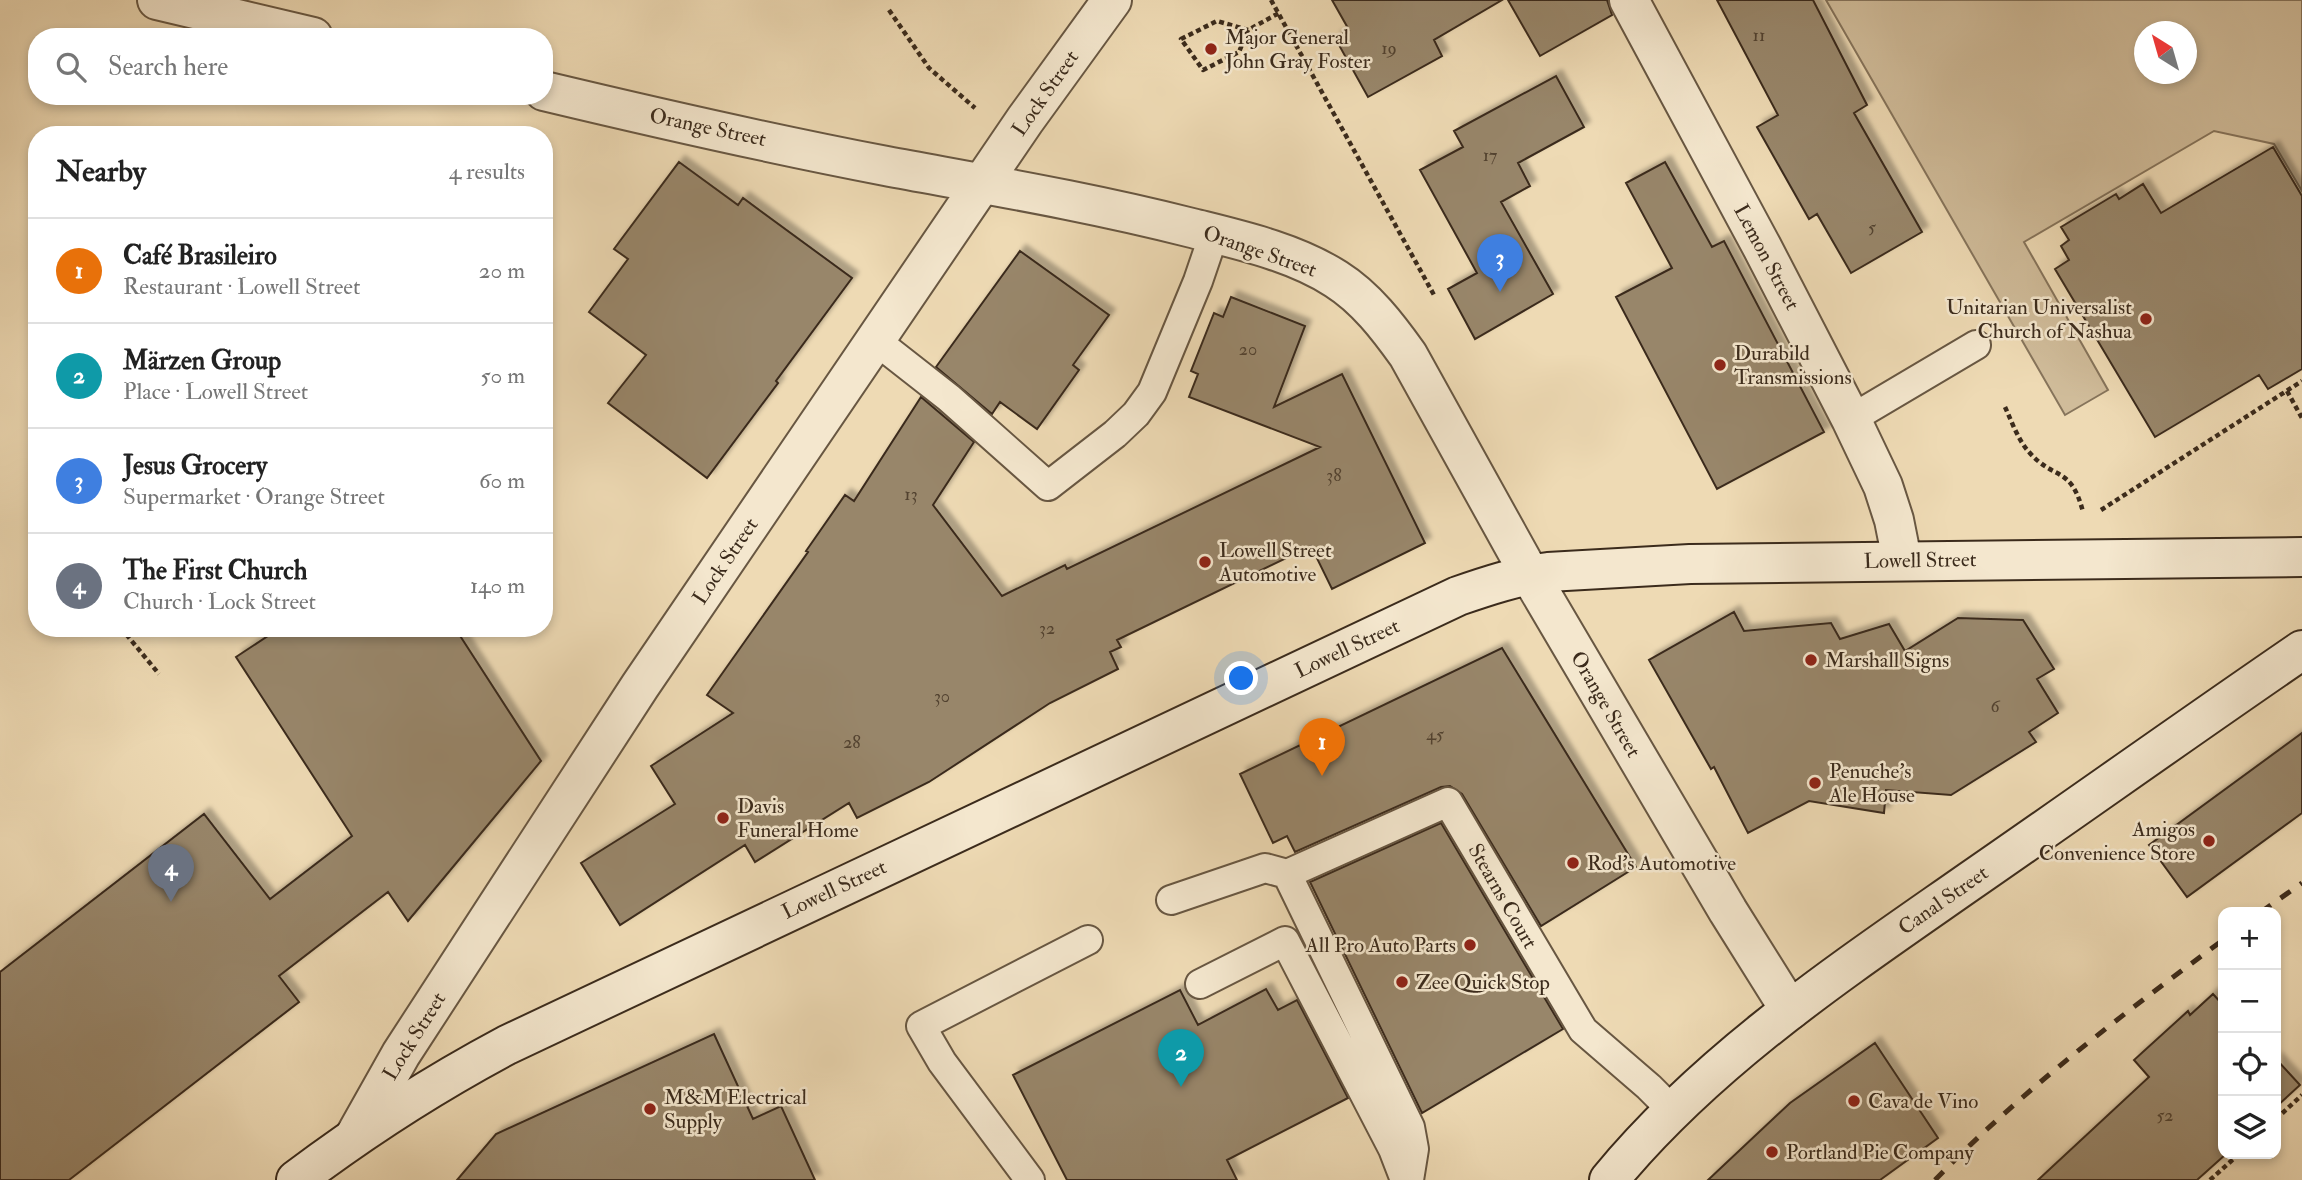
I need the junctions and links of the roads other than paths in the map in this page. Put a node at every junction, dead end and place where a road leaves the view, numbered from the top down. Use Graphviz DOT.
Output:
graph roads {
  1 [pos="157,0"];
  2 [pos="1112,0"];
  3 [pos="1629,0"];
  4 [pos="275,28"];
  5 [pos="553,93"];
  6 [pos="982,182"];
  7 [pos="1214,234"];
  8 [pos="875,340"];
  9 [pos="1976,345"];
  10 [pos="1851,419"];
  11 [pos="2302,557"];
  12 [pos="1902,560"];
  13 [pos="1530,575"];
  14 [pos="2302,650"];
  15 [pos="1287,874"];
  16 [pos="1171,900"];
  17 [pos="1088,940"];
  18 [pos="1200,985"];
  19 [pos="1790,1010"];
  20 [pos="1673,1111"];
  21 [pos="356,1135"];
  22 [pos="296,1180"];
  23 [pos="1030,1180"];
  24 [pos="1407,1180"];
  25 [pos="1609,1180"];
  1 -- 4 [label="street"];
  2 -- 6 [label="street, Lock Street"];
  3 -- 10 [label="street, Lemon Street"];
  5 -- 6 [label="street, Orange Street"];
  6 -- 7 [label="street, Orange Street"];
  6 -- 8 [label="street, Lock Street"];
  7 -- 8 [label="lane"];
  7 -- 13 [label="street, Orange Street"];
  8 -- 21 [label="street, Lock Street"];
  9 -- 10 [label="lane"];
  10 -- 12 [label="street, Lemon Street"];
  11 -- 12 [label="street, Lowell Street"];
  12 -- 13 [label="street, Lowell Street"];
  13 -- 19 [label="street, Orange Street"];
  13 -- 21 [label="street, Lowell Street"];
  14 -- 19 [label="street, Canal Street"];
  15 -- 16 [label="lane"];
  15 -- 20 [label="lane, Stearns Court"];
  15 -- 24 [label="lane"];
  17 -- 23 [label="lane"];
  18 -- 24 [label="lane"];
  19 -- 20 [label="street, Canal Street"];
  20 -- 25 [label="street, Canal Street"];
  21 -- 22 [label="street, Lowell Street"];
}
